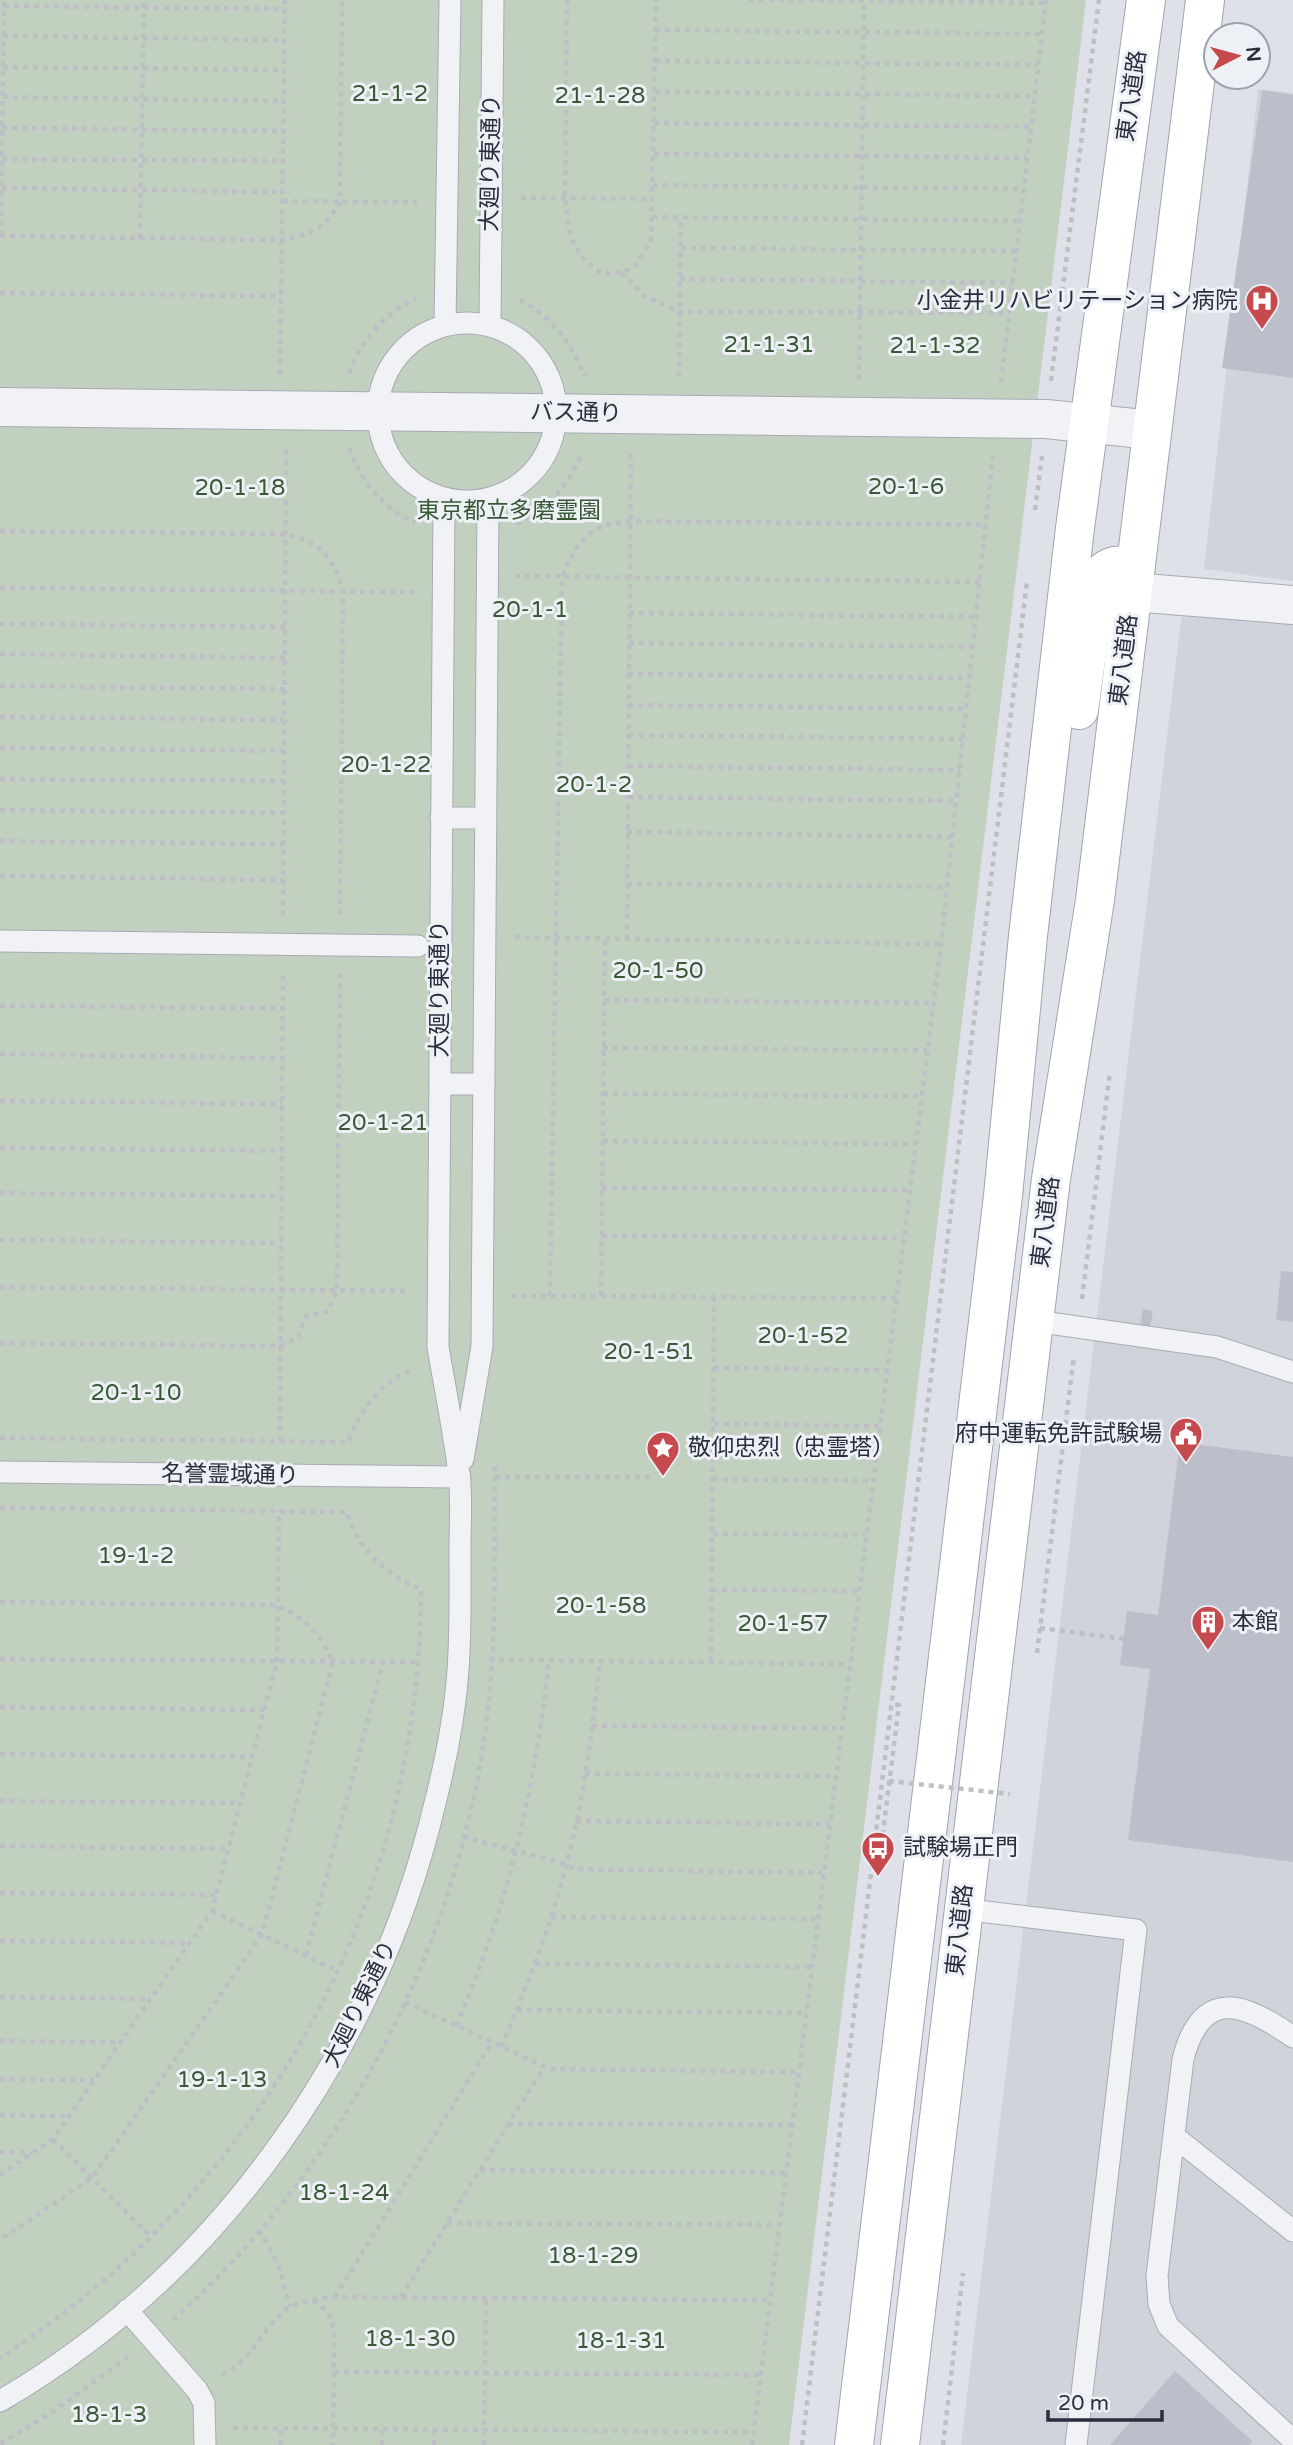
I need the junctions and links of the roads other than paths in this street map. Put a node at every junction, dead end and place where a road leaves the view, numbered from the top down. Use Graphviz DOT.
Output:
graph roads {
  1 [pos="450,0"];
  2 [pos="493,0"];
  3 [pos="1146,0"];
  4 [pos="1205,0"];
  5 [pos="445,325"];
  6 [pos="490,326"];
  7 [pos="0,407"];
  8 [pos="377,411"];
  9 [pos="556,413"];
  10 [pos="1088,423"];
  11 [pos="1152,430"];
  12 [pos="444,499"];
  13 [pos="488,500"];
  14 [pos="1134,579"];
  15 [pos="1293,605"];
  16 [pos="441,818"];
  17 [pos="485,818"];
  18 [pos="1036,864"];
  19 [pos="0,941"];
  20 [pos="418,946"];
  21 [pos="440,1084"];
  22 [pos="484,1084"];
  23 [pos="1035,1321"];
  24 [pos="1293,1372"];
  25 [pos="0,1472"];
  26 [pos="460,1477"];
  27 [pos="962,1909"];
  28 [pos="1293,2037"];
  29 [pos="1175,2137"];
  30 [pos="1293,2231"];
  31 [pos="127,2310"];
  32 [pos="0,2401"];
  33 [pos="1293,2440"];
  34 [pos="205,2445"];
  35 [pos="854,2445"];
  36 [pos="900,2445"];
  37 [pos="1076,2445"];
  1 -- 5 [label="lane, 大廻り東通り"];
  2 -- 6 [label="lane, 大廻り東通り"];
  3 -- 10 [label="main road, 東八道路"];
  4 -- 11 [label="main road, 東八道路"];
  5 -- 6 [label="lane"];
  5 -- 8 [label="lane"];
  6 -- 9 [label="lane"];
  7 -- 8 [label="street, バス通り"];
  8 -- 9 [label="street, バス通り"];
  8 -- 12 [label="lane"];
  9 -- 10 [label="street, バス通り"];
  9 -- 13 [label="lane"];
  10 -- 11 [label="street, バス通り"];
  10 -- 18 [label="main road, 東八道路"];
  11 -- 14 [label="main road, 東八道路"];
  12 -- 13 [label="lane"];
  12 -- 16 [label="lane, 大廻り東通り"];
  13 -- 17 [label="lane, 大廻り東通り"];
  14 -- 15 [label="street"];
  14 -- 18 [label="main road"];
  14 -- 23 [label="main road, 東八道路"];
  16 -- 17 [label="lane"];
  16 -- 21 [label="lane, 大廻り東通り"];
  17 -- 22 [label="lane, 大廻り東通り"];
  18 -- 35 [label="main road, 東八道路"];
  19 -- 20 [label="lane"];
  21 -- 22 [label="lane"];
  21 -- 26 [label="lane, 大廻り東通り"];
  22 -- 26 [label="lane, 大廻り東通り"];
  23 -- 24 [label="lane"];
  23 -- 27 [label="main road, 東八道路"];
  25 -- 26 [label="lane, 名誉霊域通り"];
  26 -- 31 [label="lane, 大廻り東通り"];
  27 -- 36 [label="main road, 東八道路"];
  27 -- 37 [label="lane"];
  28 -- 29 [label="lane"];
  29 -- 30 [label="lane"];
  29 -- 33 [label="lane"];
  31 -- 32 [label="lane, 大廻り東通り"];
  31 -- 34 [label="lane"];
}
